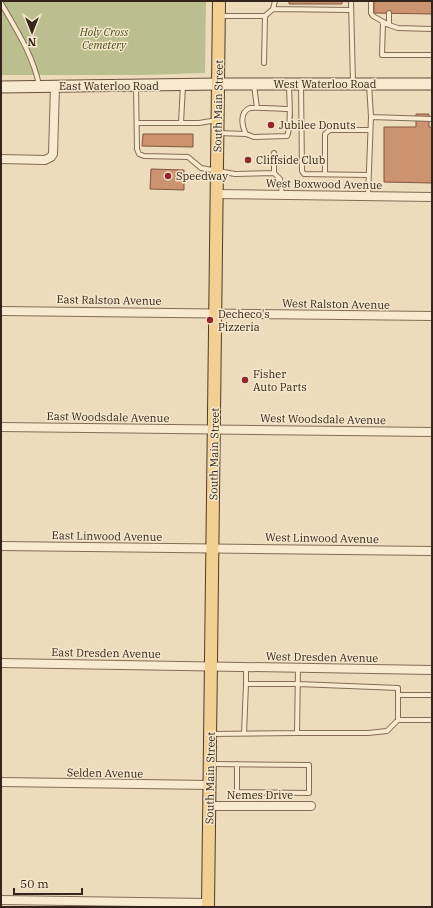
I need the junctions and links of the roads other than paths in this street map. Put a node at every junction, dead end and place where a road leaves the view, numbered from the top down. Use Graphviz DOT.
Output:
graph roads {
  1 [pos="219,1"];
  2 [pos="274,1"];
  3 [pos="350,1"];
  4 [pos="371,1"];
  5 [pos="1,3"];
  6 [pos="300,4"];
  7 [pos="311,4"];
  8 [pos="322,4"];
  9 [pos="333,4"];
  10 [pos="273,9"];
  11 [pos="300,9"];
  12 [pos="311,10"];
  13 [pos="322,10"];
  14 [pos="333,10"];
  15 [pos="350,10"];
  16 [pos="389,13"];
  17 [pos="218,16"];
  18 [pos="265,16"];
  19 [pos="383,22"];
  20 [pos="389,25"];
  21 [pos="432,29"];
  22 [pos="432,55"];
  23 [pos="264,63"];
  24 [pos="218,84"];
  25 [pos="254,84"];
  26 [pos="289,84"];
  27 [pos="301,84"];
  28 [pos="354,84"];
  29 [pos="369,84"];
  30 [pos="432,84"];
  31 [pos="136,85"];
  32 [pos="183,85"];
  33 [pos="55,86"];
  34 [pos="1,87"];
  35 [pos="39,87"];
  36 [pos="257,108"];
  37 [pos="289,109"];
  38 [pos="371,117"];
  39 [pos="432,119"];
  40 [pos="217,120"];
  41 [pos="137,123"];
  42 [pos="181,123"];
  43 [pos="370,130"];
  44 [pos="217,133"];
  45 [pos="246,134"];
  46 [pos="274,153"];
  47 [pos="1,159"];
  48 [pos="217,170"];
  49 [pos="274,173"];
  50 [pos="324,174"];
  51 [pos="368,175"];
  52 [pos="216,194"];
  53 [pos="282,195"];
  54 [pos="368,196"];
  55 [pos="432,197"];
  56 [pos="1,310"];
  57 [pos="216,313"];
  58 [pos="432,316"];
  59 [pos="1,427"];
  60 [pos="214,429"];
  61 [pos="432,432"];
  62 [pos="1,546"];
  63 [pos="212,548"];
  64 [pos="432,550"];
  65 [pos="1,663"];
  66 [pos="211,666"];
  67 [pos="246,667"];
  68 [pos="298,668"];
  69 [pos="432,670"];
  70 [pos="246,684"];
  71 [pos="298,684"];
  72 [pos="398,695"];
  73 [pos="432,695"];
  74 [pos="398,720"];
  75 [pos="432,720"];
  76 [pos="244,733"];
  77 [pos="297,733"];
  78 [pos="210,734"];
  79 [pos="210,764"];
  80 [pos="237,764"];
  81 [pos="1,782"];
  82 [pos="210,785"];
  83 [pos="209,806"];
  84 [pos="311,806"];
  85 [pos="1,900"];
  86 [pos="208,905"];
  1 -- 17 [label="main road, South Main Street"];
  2 -- 10 [label="lane"];
  3 -- 15 [label="lane"];
  4 -- 19 [label="lane"];
  5 -- 35 [label="lane"];
  6 -- 11 [label="lane"];
  7 -- 12 [label="lane"];
  8 -- 13 [label="lane"];
  9 -- 14 [label="lane"];
  10 -- 11 [label="lane"];
  10 -- 18 [label="lane"];
  11 -- 12 [label="lane"];
  12 -- 13 [label="lane"];
  13 -- 14 [label="lane"];
  14 -- 15 [label="lane"];
  15 -- 28 [label="lane"];
  16 -- 20 [label="lane"];
  17 -- 18 [label="lane"];
  17 -- 24 [label="main road, South Main Street"];
  18 -- 23 [label="lane"];
  19 -- 20 [label="lane"];
  19 -- 22 [label="lane"];
  20 -- 21 [label="lane"];
  24 -- 25 [label="main road, West Waterloo Road"];
  24 -- 32 [label="main road, East Waterloo Road"];
  24 -- 40 [label="main road, South Main Street"];
  25 -- 26 [label="main road, West Waterloo Road"];
  25 -- 36 [label="lane"];
  26 -- 27 [label="main road, West Waterloo Road"];
  26 -- 37 [label="lane"];
  27 -- 28 [label="main road, West Waterloo Road"];
  27 -- 50 [label="lane"];
  28 -- 29 [label="main road, West Waterloo Road"];
  29 -- 30 [label="main road, West Waterloo Road"];
  29 -- 38 [label="lane"];
  31 -- 32 [label="main road, East Waterloo Road"];
  31 -- 33 [label="main road, East Waterloo Road"];
  31 -- 41 [label="lane"];
  32 -- 42 [label="lane"];
  33 -- 35 [label="main road, East Waterloo Road"];
  33 -- 47 [label="street"];
  34 -- 35 [label="main road, East Waterloo Road"];
  36 -- 37 [label="lane"];
  36 -- 45 [label="lane"];
  37 -- 45 [label="lane"];
  38 -- 39 [label="lane"];
  38 -- 43 [label="lane"];
  40 -- 42 [label="lane"];
  40 -- 44 [label="main road, South Main Street"];
  41 -- 42 [label="lane"];
  41 -- 48 [label="lane"];
  43 -- 50 [label="lane"];
  43 -- 51 [label="lane"];
  44 -- 45 [label="lane"];
  44 -- 48 [label="main road, South Main Street"];
  46 -- 49 [label="lane"];
  48 -- 49 [label="lane"];
  48 -- 52 [label="main road, South Main Street"];
  49 -- 53 [label="lane"];
  50 -- 51 [label="lane"];
  51 -- 54 [label="lane"];
  52 -- 53 [label="street, West Boxwood Avenue"];
  52 -- 57 [label="main road, South Main Street"];
  53 -- 54 [label="street, West Boxwood Avenue"];
  54 -- 55 [label="street, West Boxwood Avenue"];
  56 -- 57 [label="street, East Ralston Avenue"];
  57 -- 58 [label="street, West Ralston Avenue"];
  57 -- 60 [label="main road, South Main Street"];
  59 -- 60 [label="street, East Woodsdale Avenue"];
  60 -- 61 [label="street, West Woodsdale Avenue"];
  60 -- 63 [label="main road, South Main Street"];
  62 -- 63 [label="street, East Linwood Avenue"];
  63 -- 64 [label="street, West Linwood Avenue"];
  63 -- 66 [label="main road, South Main Street"];
  65 -- 66 [label="street, East Dresden Avenue"];
  66 -- 67 [label="street, West Dresden Avenue"];
  66 -- 78 [label="main road, South Main Street"];
  67 -- 68 [label="street, West Dresden Avenue"];
  67 -- 70 [label="lane"];
  68 -- 69 [label="street, West Dresden Avenue"];
  68 -- 71 [label="lane"];
  70 -- 71 [label="lane"];
  70 -- 76 [label="lane"];
  71 -- 72 [label="lane"];
  71 -- 77 [label="lane"];
  72 -- 73 [label="lane"];
  72 -- 74 [label="lane"];
  74 -- 75 [label="lane"];
  74 -- 77 [label="lane"];
  76 -- 77 [label="lane"];
  76 -- 78 [label="lane"];
  78 -- 79 [label="main road, South Main Street"];
  79 -- 80 [label="lane"];
  79 -- 82 [label="main road, South Main Street"];
  80 -- 80 [label="lane"];
  81 -- 82 [label="street, Selden Avenue"];
  82 -- 83 [label="main road, South Main Street"];
  83 -- 84 [label="street, Nemes Drive"];
  83 -- 86 [label="main road, South Main Street"];
  85 -- 86 [label="street"];
}
